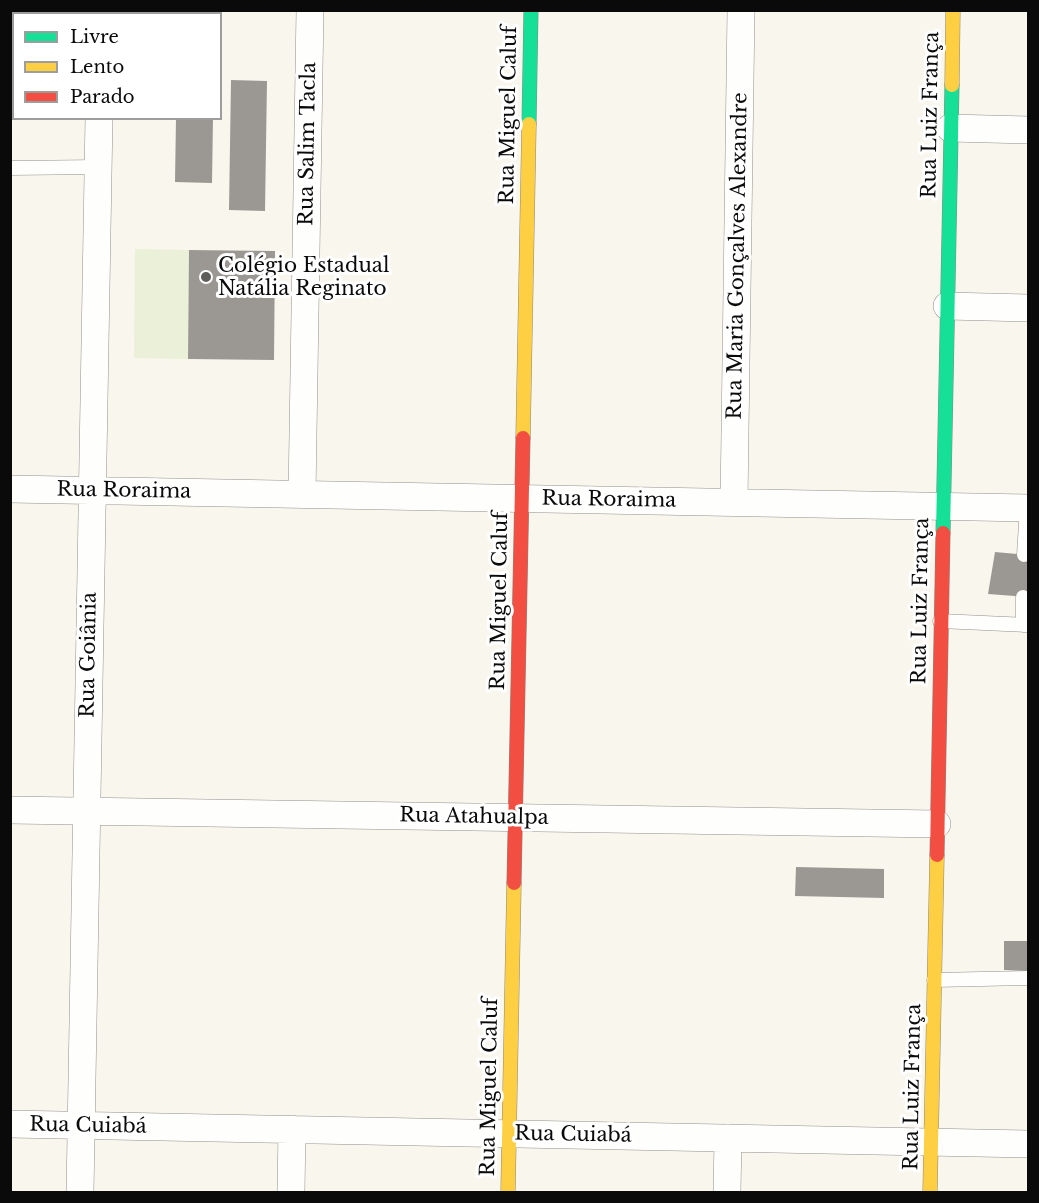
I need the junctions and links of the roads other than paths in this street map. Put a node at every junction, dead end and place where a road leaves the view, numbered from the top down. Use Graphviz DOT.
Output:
graph roads {
  1 [pos="310,10"];
  2 [pos="531,10"];
  3 [pos="741,10"];
  4 [pos="953,10"];
  5 [pos="99,120"];
  6 [pos="950,128"];
  7 [pos="1029,130"];
  8 [pos="98,167"];
  9 [pos="10,168"];
  10 [pos="946,306"];
  11 [pos="1029,308"];
  12 [pos="10,489"];
  13 [pos="92,490"];
  14 [pos="302,494"];
  15 [pos="522,498"];
  16 [pos="734,502"];
  17 [pos="943,506"];
  18 [pos="1028,508"];
  19 [pos="1026,547"];
  20 [pos="1023,597"];
  21 [pos="940,621"];
  22 [pos="1026,625"];
  23 [pos="10,810"];
  24 [pos="87,811"];
  25 [pos="515,818"];
  26 [pos="937,824"];
  27 [pos="1029,978"];
  28 [pos="934,980"];
  29 [pos="10,1124"];
  30 [pos="81,1126"];
  31 [pos="292,1130"];
  32 [pos="509,1134"];
  33 [pos="728,1138"];
  34 [pos="931,1142"];
  35 [pos="1029,1144"];
  36 [pos="80,1192"];
  37 [pos="291,1192"];
  38 [pos="508,1192"];
  39 [pos="727,1192"];
  40 [pos="930,1192"];
  1 -- 14 [label="street, Rua Salim Tacla"];
  2 -- 15 [label="main road, Rua Miguel Caluf"];
  3 -- 16 [label="street, Rua Maria Gonçalves Alexandre"];
  4 -- 6 [label="main road, Rua Luiz França"];
  5 -- 8 [label="street, Rua Goiânia"];
  6 -- 7 [label="street"];
  6 -- 10 [label="main road, Rua Luiz França"];
  8 -- 9 [label="lane"];
  8 -- 13 [label="street, Rua Goiânia"];
  10 -- 11 [label="street"];
  10 -- 17 [label="main road, Rua Luiz França"];
  12 -- 13 [label="street, Rua Roraima"];
  13 -- 14 [label="street, Rua Roraima"];
  13 -- 24 [label="street, Rua Goiânia"];
  14 -- 15 [label="street, Rua Roraima"];
  15 -- 16 [label="street, Rua Roraima"];
  15 -- 25 [label="main road, Rua Miguel Caluf"];
  16 -- 17 [label="street, Rua Roraima"];
  17 -- 18 [label="street, Rua Roraima"];
  17 -- 21 [label="main road, Rua Luiz França"];
  18 -- 19 [label="lane"];
  20 -- 22 [label="lane"];
  21 -- 22 [label="lane"];
  21 -- 26 [label="main road, Rua Luiz França"];
  23 -- 24 [label="street, Rua Atahualpa"];
  24 -- 25 [label="street, Rua Atahualpa"];
  24 -- 30 [label="street, Rua Goiânia"];
  25 -- 26 [label="street, Rua Atahualpa"];
  25 -- 32 [label="main road, Rua Miguel Caluf"];
  26 -- 28 [label="main road, Rua Luiz França"];
  27 -- 28 [label="lane"];
  28 -- 34 [label="main road, Rua Luiz França"];
  29 -- 30 [label="street, Rua Cuiabá"];
  30 -- 31 [label="street, Rua Cuiabá"];
  30 -- 36 [label="street, Rua Goiânia"];
  31 -- 32 [label="street, Rua Cuiabá"];
  31 -- 37 [label="street"];
  32 -- 33 [label="street, Rua Cuiabá"];
  32 -- 38 [label="main road, Rua Miguel Caluf"];
  33 -- 34 [label="street, Rua Cuiabá"];
  33 -- 39 [label="street"];
  34 -- 35 [label="street, Rua Cuiabá"];
  34 -- 40 [label="main road, Rua Luiz França"];
}
